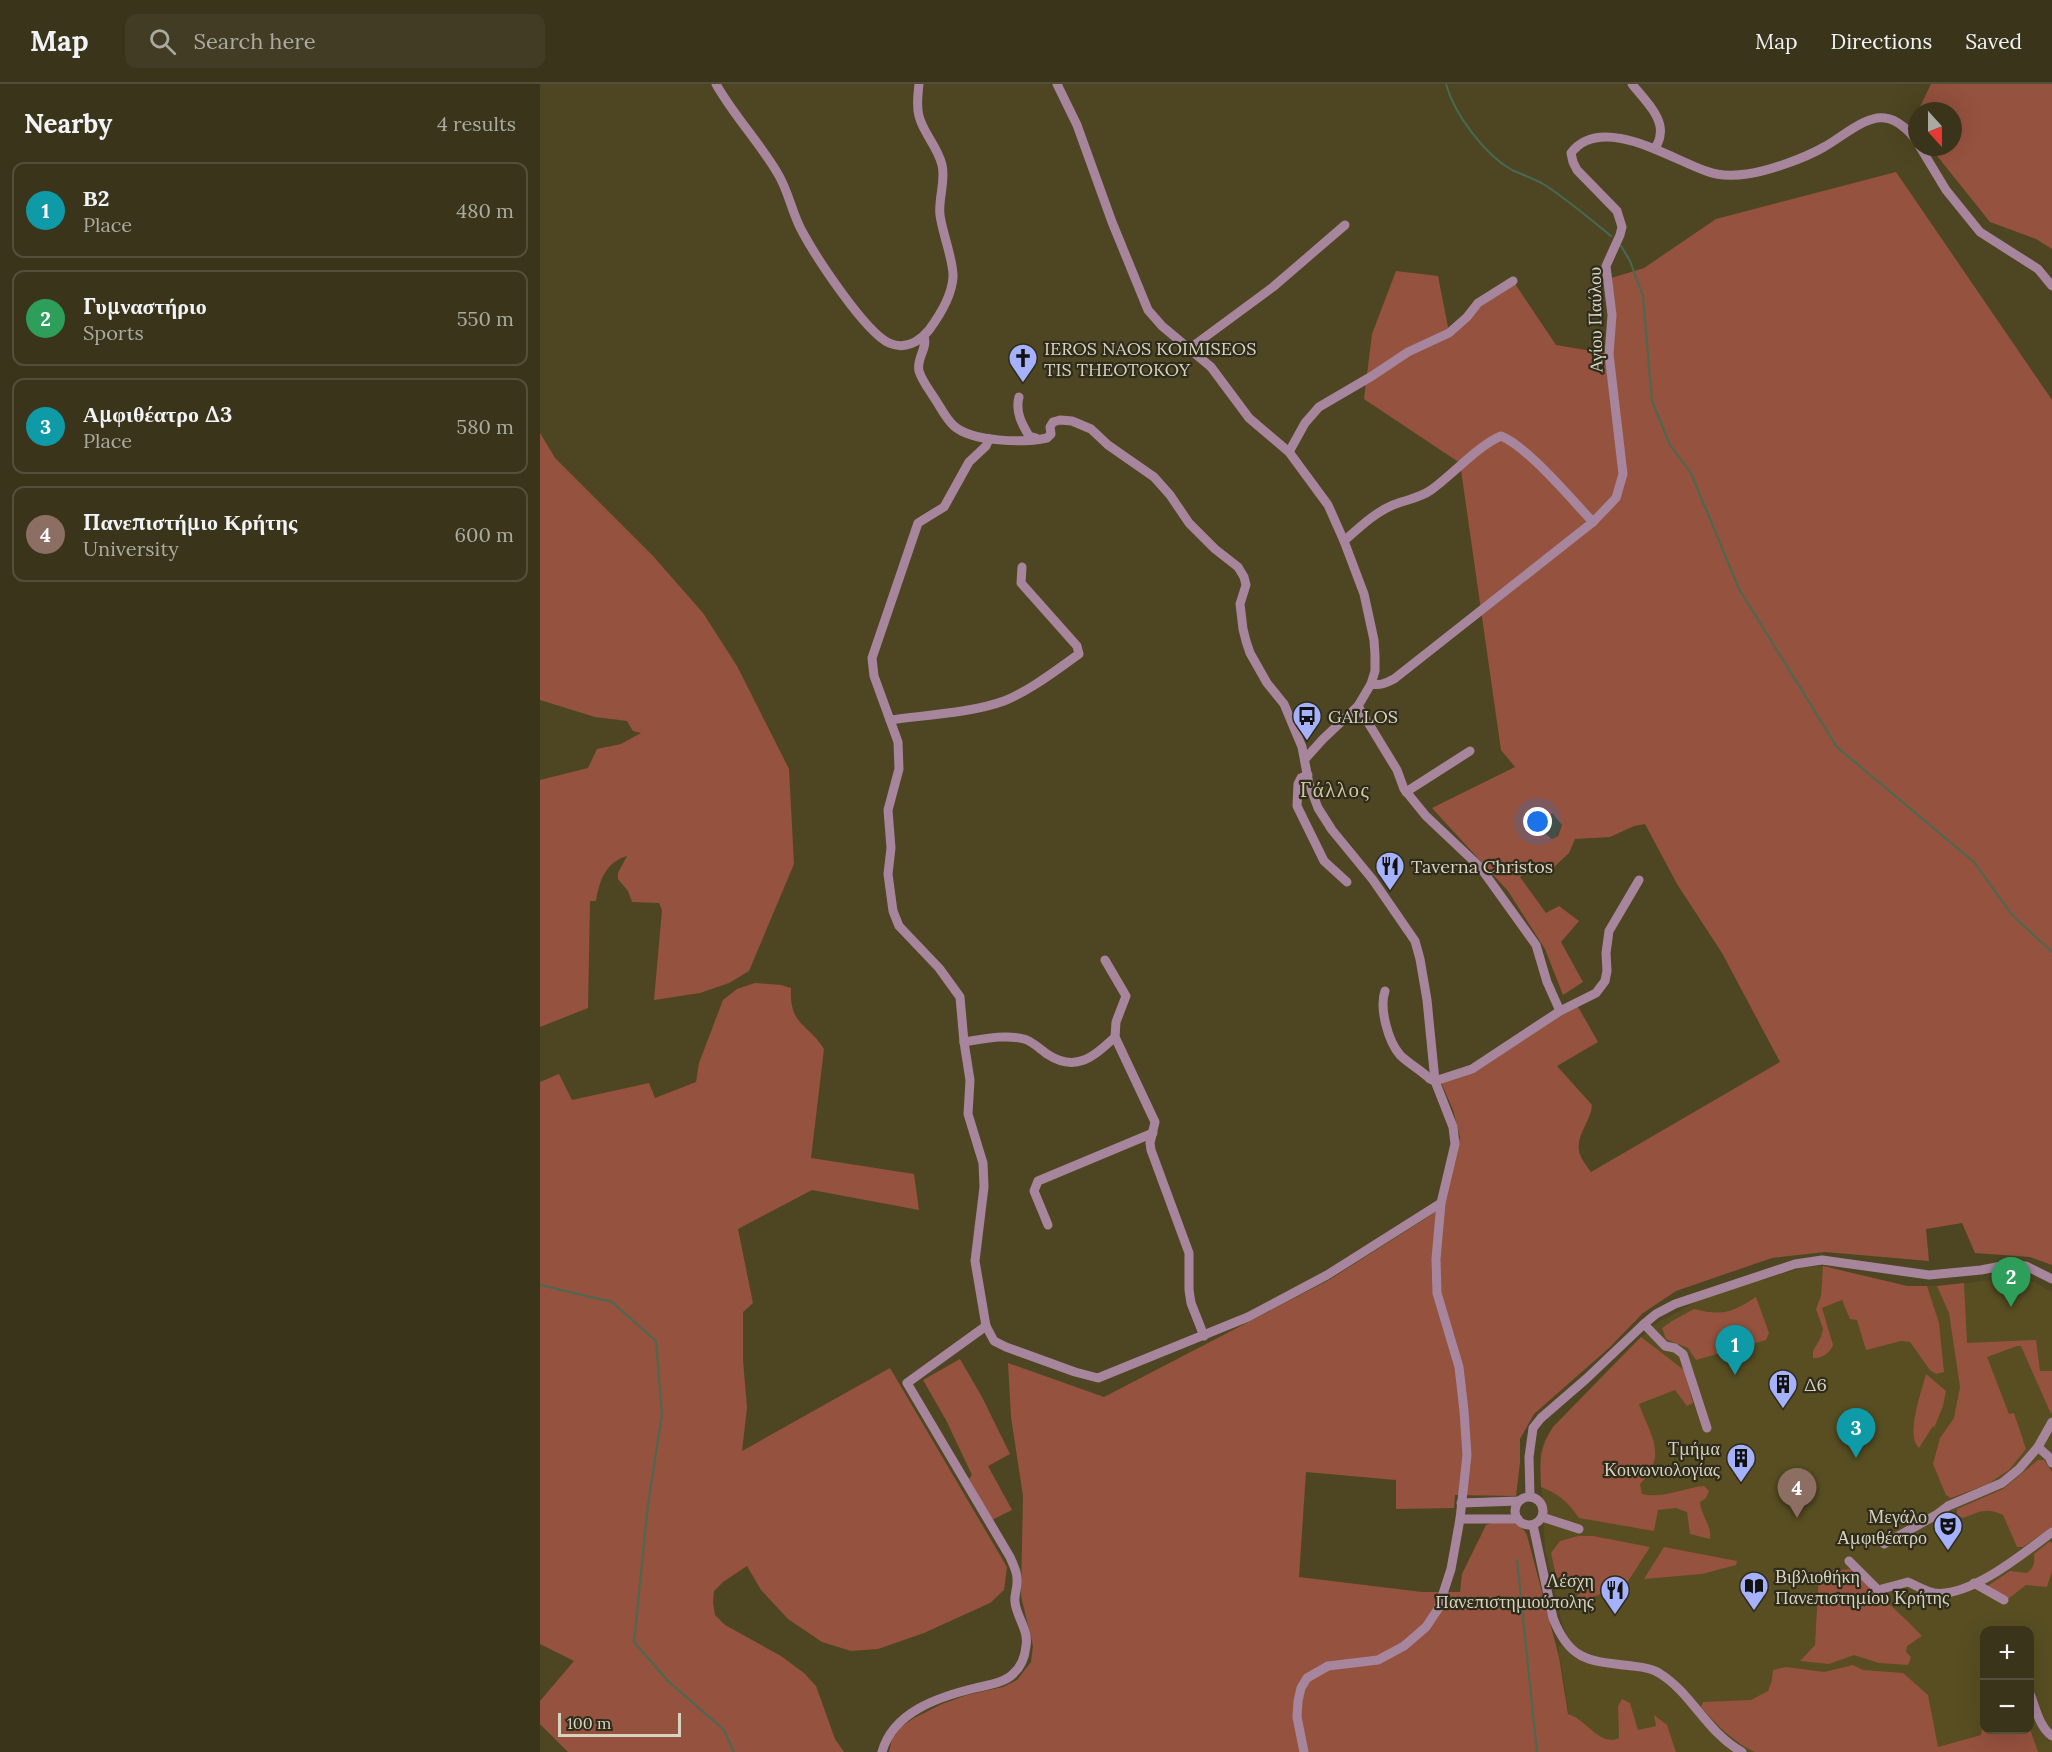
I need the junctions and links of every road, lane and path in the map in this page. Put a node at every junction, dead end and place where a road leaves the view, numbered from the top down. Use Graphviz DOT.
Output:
graph roads {
  1 [pos="716,84"];
  2 [pos="919,84"];
  3 [pos="1057,84"];
  4 [pos="1632,84"];
  5 [pos="1908,133"];
  6 [pos="1655,149"];
  7 [pos="1925,156"];
  8 [pos="1345,225"];
  9 [pos="1513,281"];
  10 [pos="2052,286"];
  11 [pos="924,336"];
  12 [pos="1189,349"];
  13 [pos="1019,398"];
  14 [pos="989,439"];
  15 [pos="1042,439"];
  16 [pos="1289,452"];
  17 [pos="1593,522"];
  18 [pos="1344,541"];
  19 [pos="1022,567"];
  20 [pos="1371,684"];
  21 [pos="1358,706"];
  22 [pos="890,720"];
  23 [pos="1470,751"];
  24 [pos="1305,759"];
  25 [pos="1308,775"];
  26 [pos="1406,792"];
  27 [pos="1639,880"];
  28 [pos="1347,882"];
  29 [pos="1105,960"];
  30 [pos="1385,991"];
  31 [pos="1560,1011"];
  32 [pos="1115,1037"];
  33 [pos="964,1042"];
  34 [pos="1434,1081"];
  35 [pos="1153,1133"];
  36 [pos="1441,1203"];
  37 [pos="1047,1225"];
  38 [pos="2052,1279"];
  39 [pos="1644,1324"];
  40 [pos="986,1326"];
  41 [pos="1204,1335"];
  42 [pos="2052,1422"];
  43 [pos="1707,1428"];
  44 [pos="2038,1447"];
  45 [pos="2052,1463"];
  46 [pos="1530,1496"];
  47 [pos="1519,1501"];
  48 [pos="1461,1503"];
  49 [pos="1542,1517"];
  50 [pos="1460,1519"];
  51 [pos="1518,1519"];
  52 [pos="1533,1525"];
  53 [pos="1579,1529"];
  54 [pos="2052,1532"];
  55 [pos="1884,1544"];
  56 [pos="1849,1561"];
  57 [pos="1974,1583"];
  58 [pos="2004,1599"];
  59 [pos="2034,1706"];
  60 [pos="2052,1737"];
  61 [pos="882,1752"];
  62 [pos="1304,1752"];
  63 [pos="1742,1752"];
  1 -- 11 [label="street"];
  2 -- 11 [label="street"];
  3 -- 12 [label="street"];
  4 -- 6 [label="street"];
  5 -- 6 [label="street, Αγίου Παύλου"];
  6 -- 17 [label="street, Αγίου Παύλου"];
  7 -- 10 [label="street"];
  8 -- 12 [label="street"];
  9 -- 16 [label="street"];
  11 -- 14 [label="street"];
  12 -- 16 [label="street"];
  13 -- 15 [label="street"];
  14 -- 15 [label="street"];
  14 -- 22 [label="street"];
  15 -- 24 [label="street"];
  16 -- 18 [label="street"];
  17 -- 18 [label="street"];
  17 -- 20 [label="street"];
  18 -- 20 [label="street"];
  19 -- 22 [label="street"];
  20 -- 21 [label="street"];
  21 -- 24 [label="street"];
  21 -- 26 [label="street"];
  22 -- 33 [label="street"];
  23 -- 26 [label="street"];
  24 -- 25 [label="street"];
  25 -- 28 [label="street"];
  25 -- 34 [label="street"];
  26 -- 31 [label="street"];
  27 -- 31 [label="street"];
  29 -- 32 [label="street"];
  30 -- 34 [label="street"];
  31 -- 34 [label="street"];
  32 -- 33 [label="street"];
  32 -- 35 [label="street"];
  33 -- 40 [label="street"];
  34 -- 36 [label="street"];
  35 -- 37 [label="street"];
  35 -- 41 [label="street"];
  36 -- 41 [label="street"];
  36 -- 48 [label="street"];
  38 -- 39 [label="street"];
  39 -- 43 [label="street"];
  39 -- 46 [label="street"];
  40 -- 41 [label="street"];
  40 -- 61 [label="street"];
  42 -- 44 [label="street"];
  44 -- 45 [label="street"];
  44 -- 55 [label="street"];
  46 -- 47 [label="street"];
  46 -- 49 [label="street"];
  47 -- 48 [label="street"];
  47 -- 51 [label="street"];
  48 -- 50 [label="street"];
  49 -- 52 [label="street"];
  49 -- 53 [label="street"];
  50 -- 51 [label="street"];
  50 -- 62 [label="street"];
  51 -- 52 [label="street"];
  52 -- 63 [label="street"];
  54 -- 57 [label="street"];
  56 -- 57 [label="street"];
  57 -- 58 [label="street"];
  59 -- 60 [label="street"];
}
